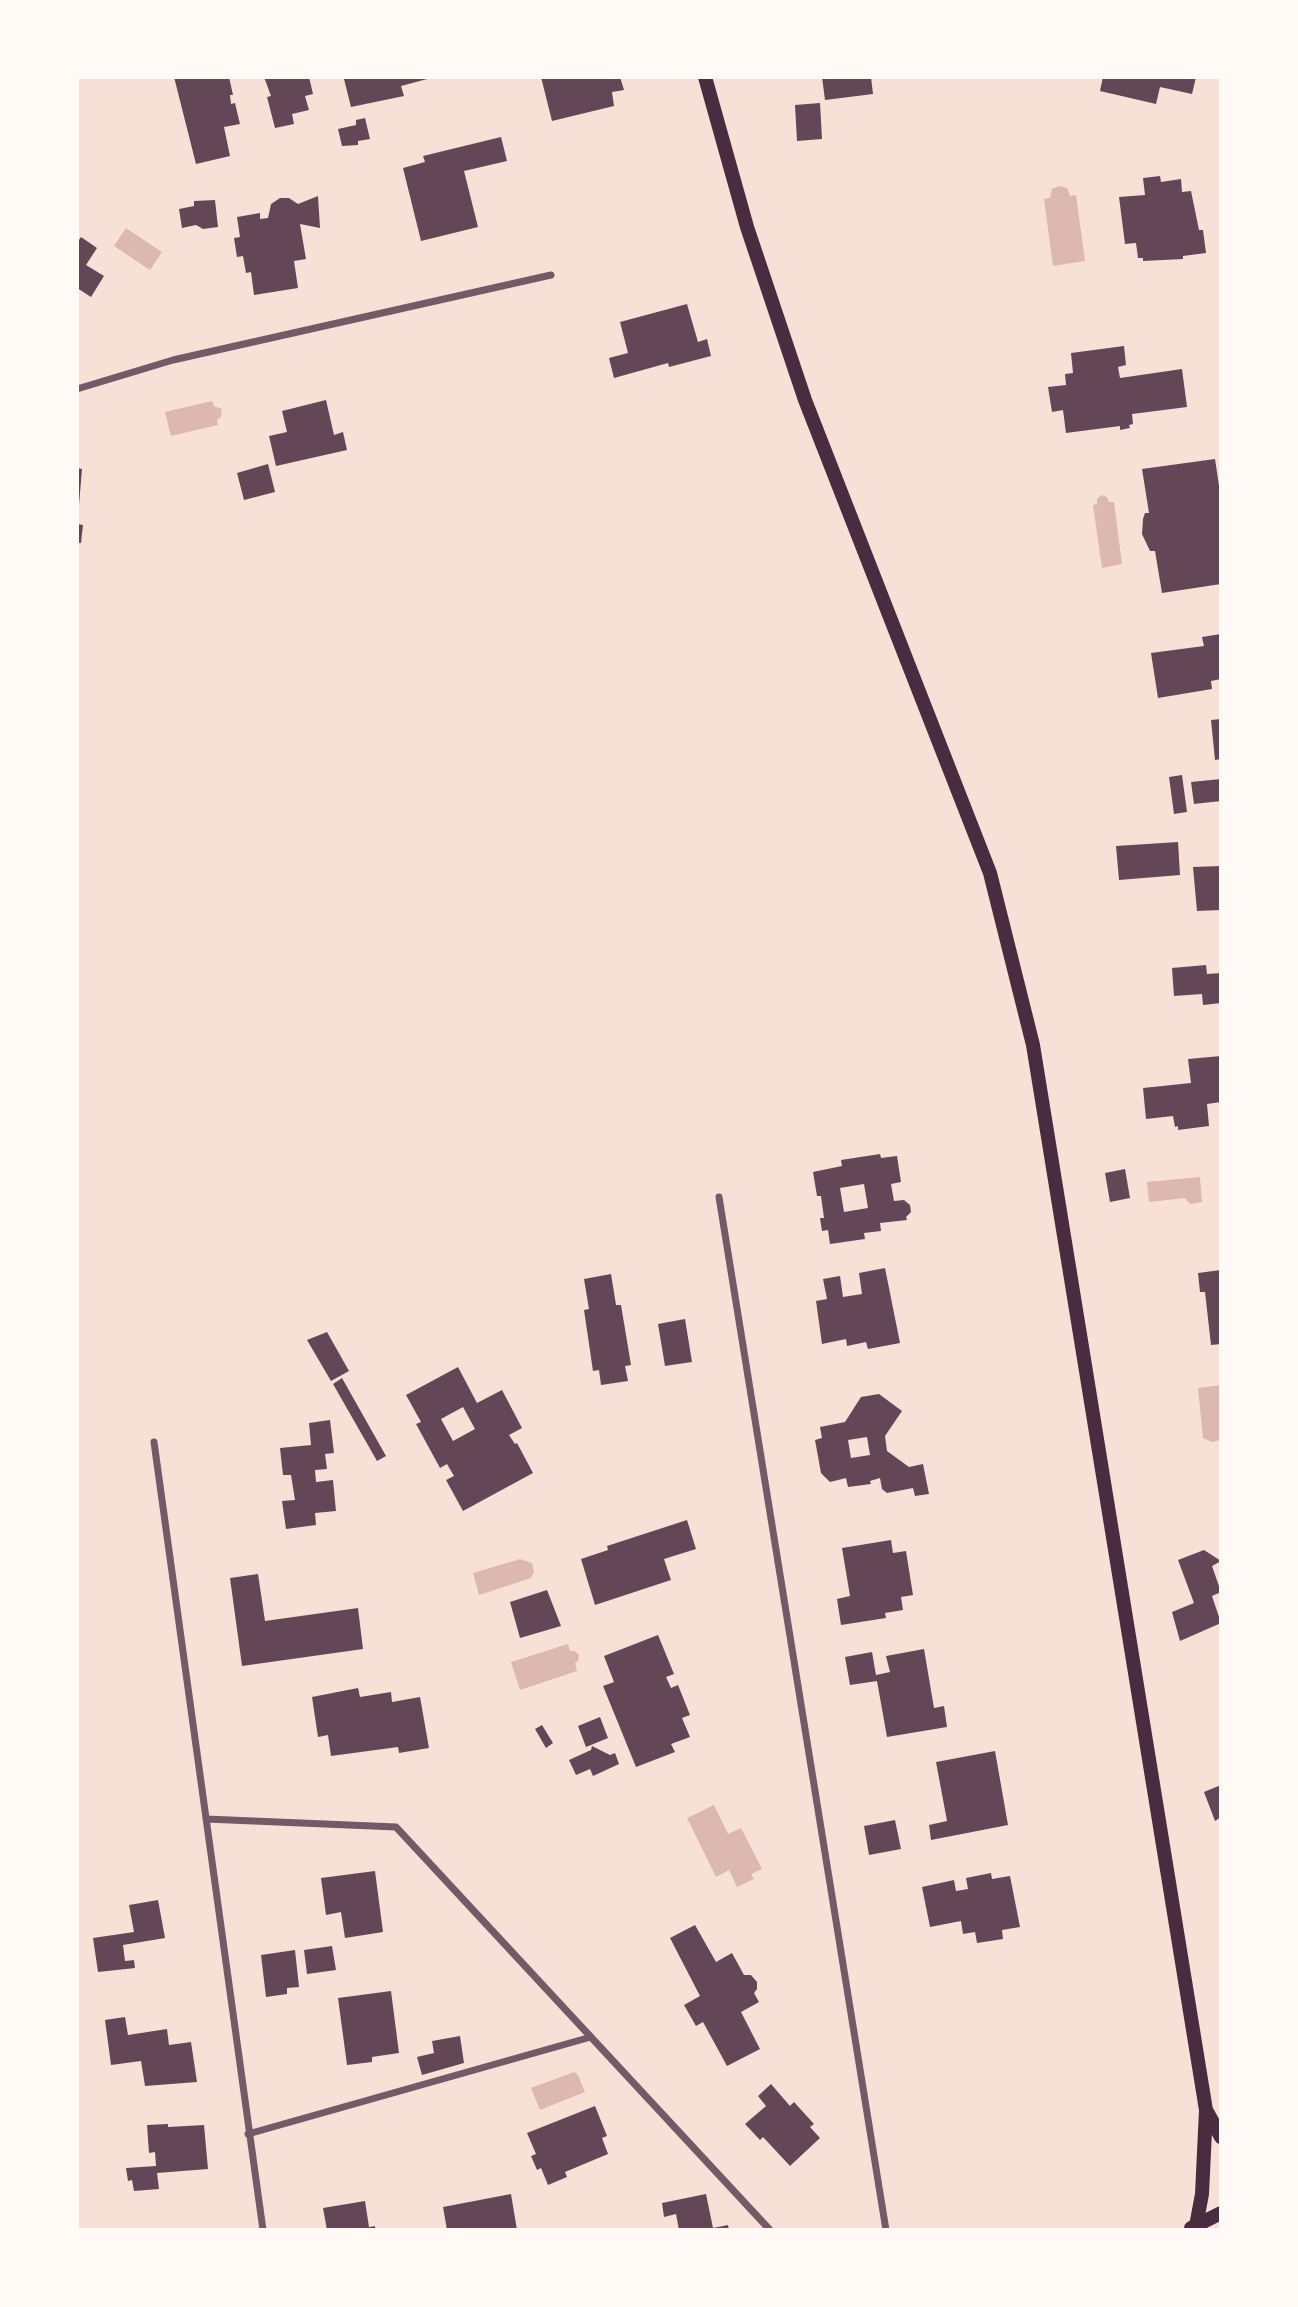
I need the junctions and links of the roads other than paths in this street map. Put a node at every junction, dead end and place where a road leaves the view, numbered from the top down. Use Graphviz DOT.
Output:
graph roads {
  1 [pos="705,77"];
  2 [pos="551,275"];
  3 [pos="77,389"];
  4 [pos="719,1197"];
  5 [pos="154,1442"];
  6 [pos="205,1819"];
  7 [pos="592,2037"];
  8 [pos="1206,2110"];
  9 [pos="248,2134"];
  10 [pos="1221,2137"];
  11 [pos="1221,2213"];
  12 [pos="1192,2228"];
  13 [pos="263,2230"];
  14 [pos="770,2230"];
  15 [pos="886,2230"];
  1 -- 8 [label="main road"];
  2 -- 3 [label="street"];
  4 -- 15 [label="street"];
  5 -- 6 [label="street"];
  6 -- 7 [label="street"];
  6 -- 9 [label="street"];
  7 -- 9 [label="street"];
  7 -- 14 [label="street"];
  8 -- 10 [label="main road"];
  8 -- 12 [label="main road"];
  9 -- 13 [label="street"];
  11 -- 12 [label="main road"];
}
